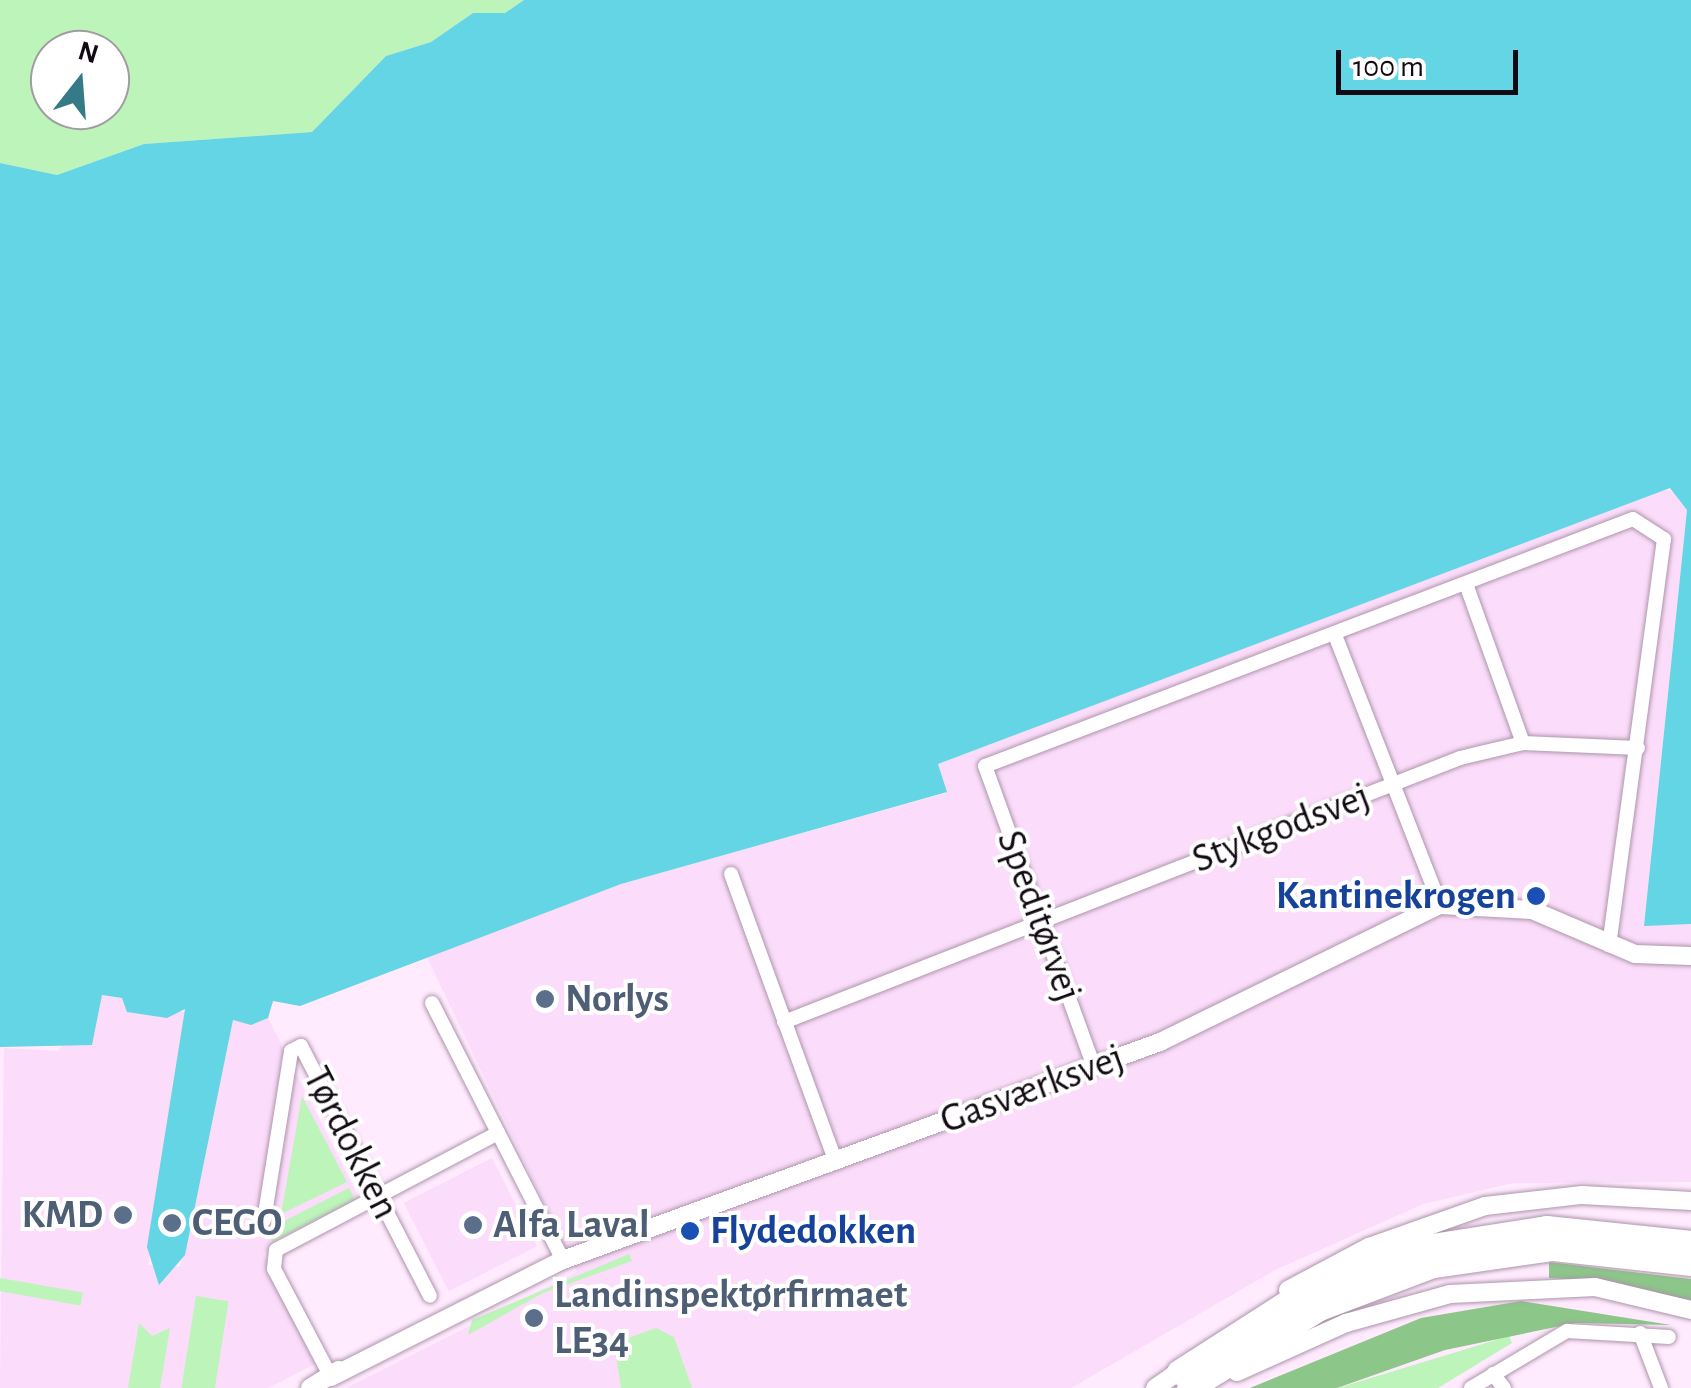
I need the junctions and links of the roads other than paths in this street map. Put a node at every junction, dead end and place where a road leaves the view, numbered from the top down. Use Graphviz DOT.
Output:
graph roads {
  1 [pos="1466,584"];
  2 [pos="1336,635"];
  3 [pos="1523,743"];
  4 [pos="1638,748"];
  5 [pos="1393,784"];
  6 [pos="731,874"];
  7 [pos="1440,905"];
  8 [pos="1041,920"];
  9 [pos="1610,945"];
  10 [pos="1691,956"];
  11 [pos="432,1003"];
  12 [pos="784,1022"];
  13 [pos="1094,1066"];
  14 [pos="498,1133"];
  15 [pos="836,1162"];
  16 [pos="378,1196"];
  17 [pos="1691,1201"];
  18 [pos="264,1220"];
  19 [pos="1691,1243"];
  20 [pos="563,1260"];
  21 [pos="1691,1263"];
  22 [pos="430,1296"];
  23 [pos="1691,1310"];
  24 [pos="1640,1333"];
  25 [pos="1669,1337"];
  26 [pos="1494,1374"];
  27 [pos="331,1377"];
  28 [pos="1184,1380"];
  29 [pos="310,1388"];
  30 [pos="1155,1388"];
  31 [pos="1206,1388"];
  32 [pos="1471,1388"];
  33 [pos="1504,1388"];
  34 [pos="1662,1388"];
  1 -- 2 [label="street"];
  1 -- 3 [label="street"];
  1 -- 4 [label="street"];
  2 -- 5 [label="street"];
  2 -- 8 [label="street, Speditørvej"];
  3 -- 4 [label="street, Stykgodsvej"];
  3 -- 5 [label="street, Stykgodsvej"];
  4 -- 9 [label="street"];
  5 -- 7 [label="street"];
  5 -- 8 [label="street, Stykgodsvej"];
  6 -- 12 [label="street"];
  7 -- 9 [label="street, Gasværksvej"];
  7 -- 13 [label="street, Gasværksvej"];
  8 -- 12 [label="street"];
  8 -- 13 [label="street, Speditørvej"];
  9 -- 10 [label="street, Gasværksvej"];
  11 -- 14 [label="street"];
  12 -- 15 [label="street"];
  13 -- 15 [label="street, Gasværksvej"];
  14 -- 16 [label="street"];
  14 -- 20 [label="street"];
  15 -- 20 [label="street, Gasværksvej"];
  16 -- 18 [label="street, Tørdokken"];
  16 -- 22 [label="street, Tørdokken"];
  16 -- 27 [label="street"];
  17 -- 28 [label="street"];
  19 -- 28 [label="highway"];
  20 -- 27 [label="street, Gasværksvej"];
  21 -- 28 [label="highway"];
  23 -- 31 [label="street"];
  24 -- 25 [label="street"];
  24 -- 26 [label="street"];
  24 -- 34 [label="street"];
  26 -- 32 [label="street"];
  26 -- 33 [label="street"];
  27 -- 29 [label="street, Gasværksvej"];
  28 -- 30 [label="street"];
}
